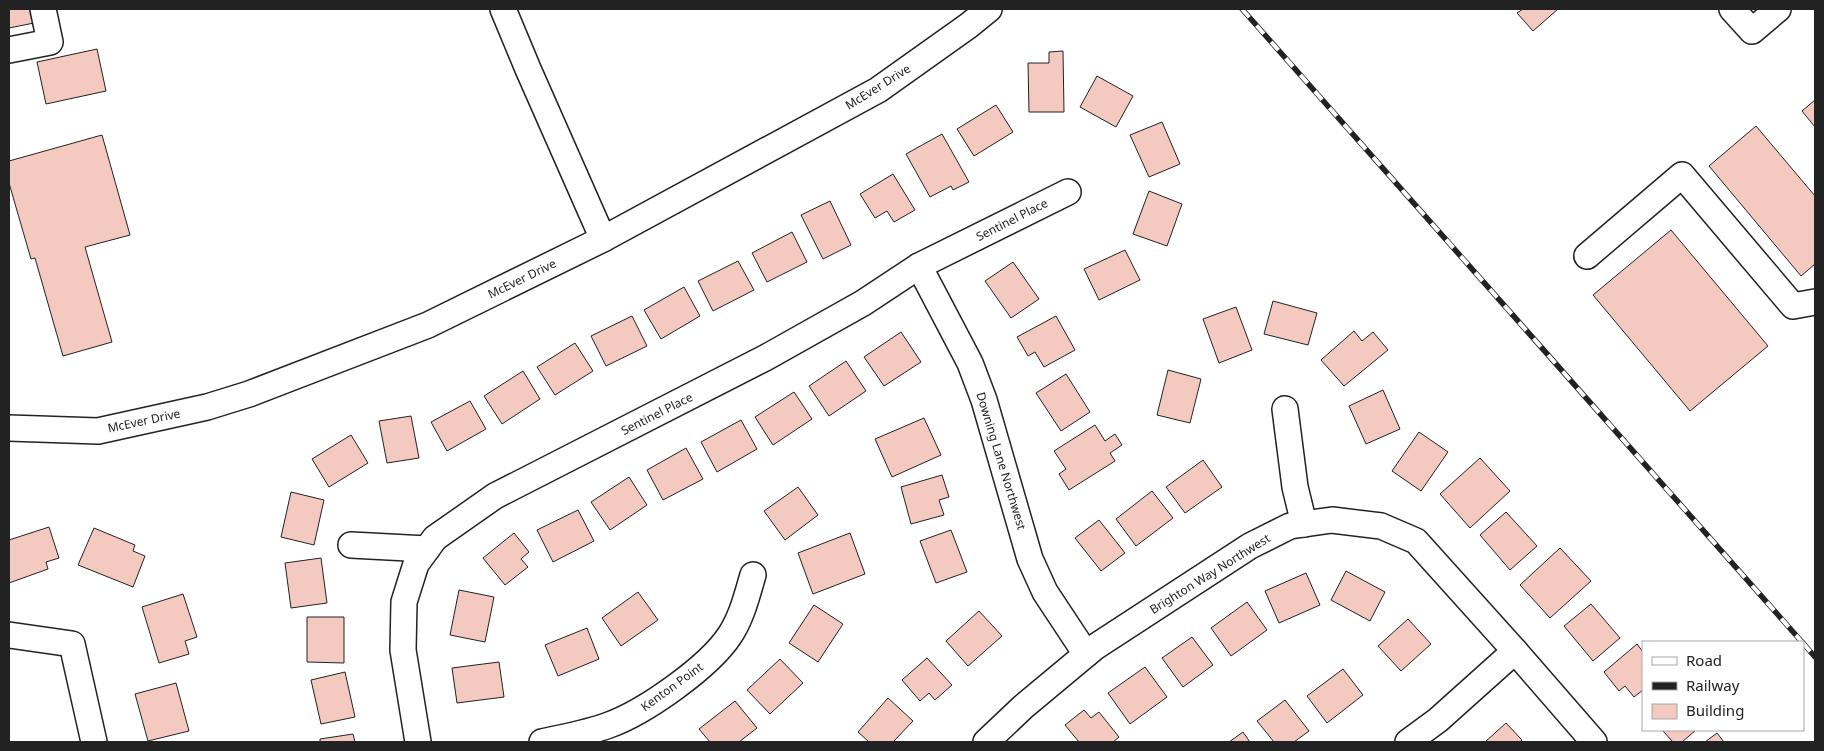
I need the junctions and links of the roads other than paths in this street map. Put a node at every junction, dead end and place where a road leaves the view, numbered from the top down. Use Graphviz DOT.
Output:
graph roads {
  1 [pos="43,9"];
  2 [pos="503,9"];
  3 [pos="989,9"];
  4 [pos="1732,9"];
  5 [pos="1778,9"];
  6 [pos="9,50"];
  7 [pos="1068,192"];
  8 [pos="603,239"];
  9 [pos="1588,256"];
  10 [pos="919,266"];
  11 [pos="1815,302"];
  12 [pos="1285,409"];
  13 [pos="9,428"];
  14 [pos="1304,524"];
  15 [pos="352,545"];
  16 [pos="427,549"];
  17 [pos="753,574"];
  18 [pos="9,635"];
  19 [pos="1515,650"];
  20 [pos="1086,654"];
  21 [pos="94,742"];
  22 [pos="418,742"];
  23 [pos="542,742"];
  24 [pos="986,742"];
  25 [pos="1408,742"];
  26 [pos="1594,742"];
  1 -- 6 [label="street"];
  2 -- 8 [label="street"];
  3 -- 8 [label="street, McEver Drive"];
  4 -- 5 [label="street"];
  7 -- 10 [label="street, Sentinel Place"];
  8 -- 13 [label="street, McEver Drive"];
  9 -- 11 [label="street"];
  10 -- 16 [label="street, Sentinel Place"];
  10 -- 20 [label="street, Downing Lane Northwest"];
  12 -- 14 [label="street"];
  14 -- 19 [label="street, Brighton Way Northwest"];
  14 -- 20 [label="street, Brighton Way Northwest"];
  15 -- 16 [label="street"];
  16 -- 22 [label="street, Sentinel Place"];
  17 -- 23 [label="street, Kenton Point"];
  18 -- 21 [label="street"];
  19 -- 25 [label="street"];
  19 -- 26 [label="street, Brighton Way Northwest"];
  20 -- 24 [label="street, Brighton Way Northwest"];
}
